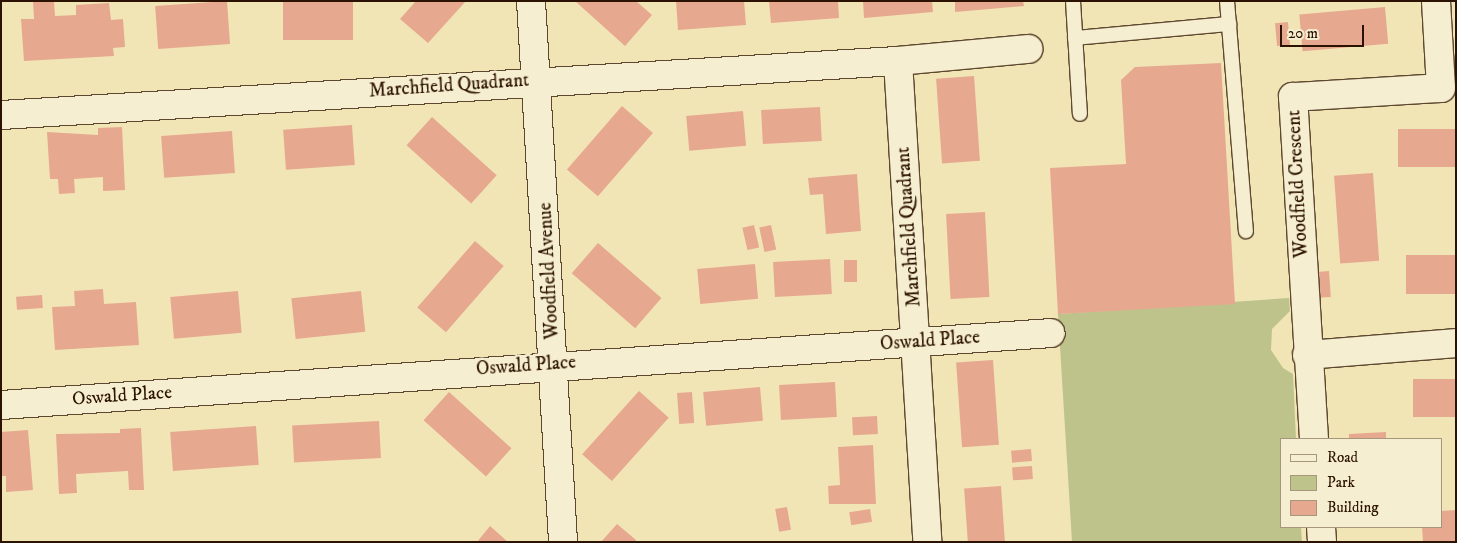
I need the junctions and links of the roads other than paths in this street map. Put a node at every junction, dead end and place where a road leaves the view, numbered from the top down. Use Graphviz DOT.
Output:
graph roads {
  1 [pos="531,1"];
  2 [pos="1073,1"];
  3 [pos="1227,1"];
  4 [pos="1436,1"];
  5 [pos="1229,24"];
  6 [pos="1075,38"];
  7 [pos="1028,49"];
  8 [pos="898,61"];
  9 [pos="538,80"];
  10 [pos="1080,114"];
  11 [pos="1,115"];
  12 [pos="1246,231"];
  13 [pos="1051,333"];
  14 [pos="917,341"];
  15 [pos="1456,343"];
  16 [pos="1307,355"];
  17 [pos="554,364"];
  18 [pos="1,405"];
  19 [pos="1314,438"];
  20 [pos="1321,528"];
  21 [pos="563,542"];
  22 [pos="927,542"];
  23 [pos="1322,542"];
  1 -- 9 [label="street, Woodfield Avenue"];
  2 -- 6 [label="lane"];
  3 -- 5 [label="lane"];
  4 -- 16 [label="street, Woodfield Crescent"];
  5 -- 6 [label="lane"];
  5 -- 12 [label="lane"];
  6 -- 10 [label="lane"];
  7 -- 8 [label="street, Marchfield Quadrant"];
  8 -- 9 [label="street, Marchfield Quadrant"];
  8 -- 14 [label="street, Marchfield Quadrant"];
  9 -- 11 [label="street, Marchfield Quadrant"];
  9 -- 17 [label="street, Woodfield Avenue"];
  13 -- 14 [label="street, Oswald Place"];
  14 -- 17 [label="street, Oswald Place"];
  14 -- 22 [label="street, Marchfield Quadrant"];
  15 -- 16 [label="street"];
  16 -- 19 [label="street, Woodfield Crescent"];
  17 -- 18 [label="street, Oswald Place"];
  17 -- 21 [label="street, Woodfield Avenue"];
  20 -- 23 [label="street"];
}
